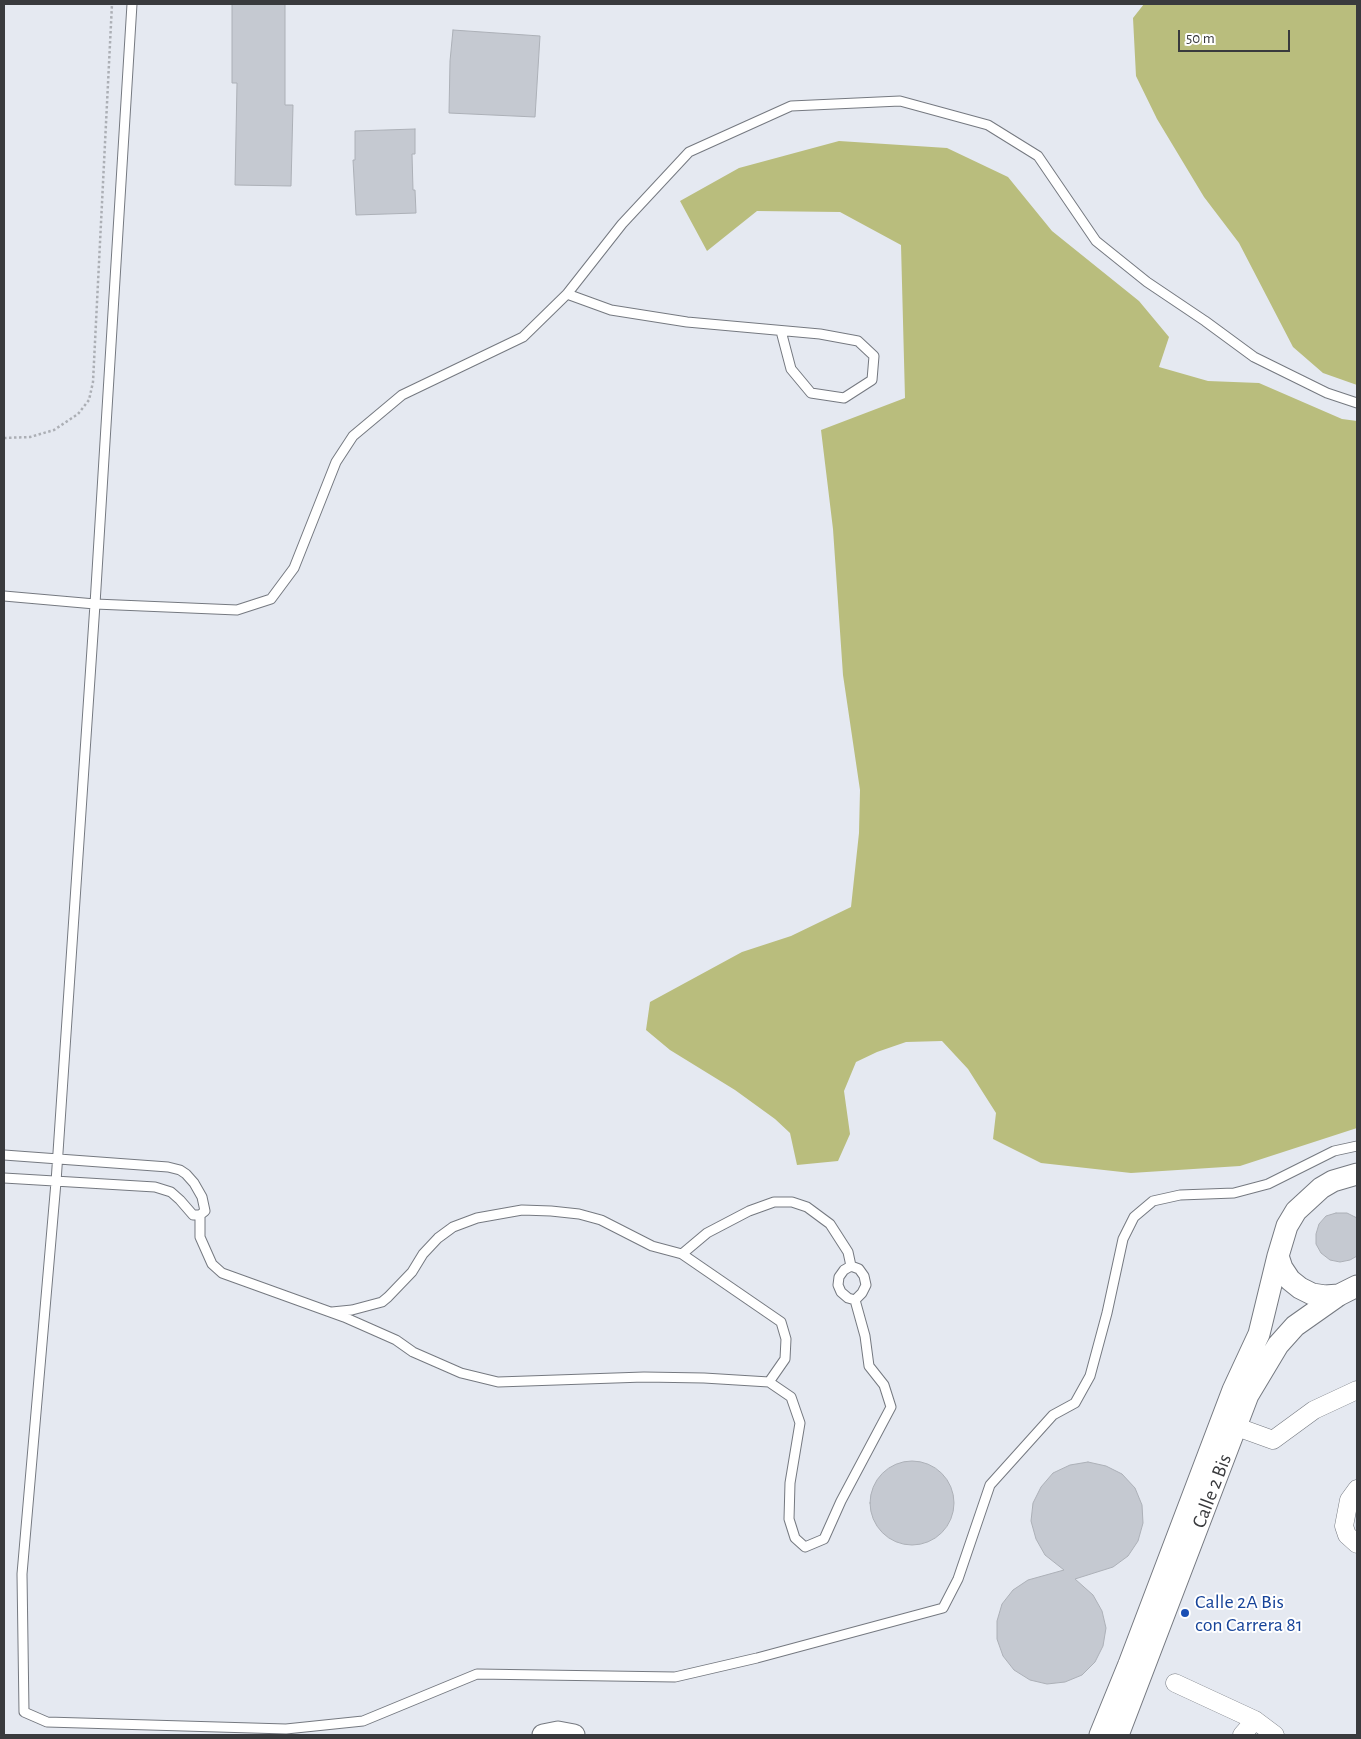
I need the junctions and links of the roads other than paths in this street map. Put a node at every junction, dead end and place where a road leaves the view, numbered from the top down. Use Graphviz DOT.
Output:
graph roads {
  1 [pos="132,4"];
  2 [pos="567,294"];
  3 [pos="781,331"];
  4 [pos="1357,403"];
  5 [pos="4,596"];
  6 [pos="95,604"];
  7 [pos="1357,1146"];
  8 [pos="4,1155"];
  9 [pos="57,1158"];
  10 [pos="1357,1174"];
  11 [pos="4,1178"];
  12 [pos="56,1182"];
  13 [pos="200,1215"];
  14 [pos="682,1254"];
  15 [pos="1278,1256"];
  16 [pos="851,1266"];
  17 [pos="1357,1286"];
  18 [pos="1339,1295"];
  19 [pos="855,1300"];
  20 [pos="330,1312"];
  21 [pos="769,1382"];
  22 [pos="1357,1390"];
  23 [pos="1237,1427"];
  24 [pos="1357,1489"];
  25 [pos="1357,1544"];
  26 [pos="1175,1683"];
  27 [pos="1255,1720"];
  28 [pos="543,1735"];
  29 [pos="574,1735"];
  30 [pos="1100,1735"];
  31 [pos="1118,1735"];
  32 [pos="1242,1735"];
  33 [pos="1276,1735"];
  1 -- 6 [label="lane"];
  2 -- 3 [label="lane"];
  2 -- 4 [label="lane"];
  2 -- 6 [label="lane"];
  3 -- 3 [label="lane"];
  5 -- 6 [label="lane"];
  6 -- 9 [label="lane"];
  7 -- 12 [label="lane"];
  8 -- 9 [label="lane"];
  9 -- 12 [label="lane"];
  9 -- 13 [label="lane"];
  10 -- 15 [label="street, Calle 2 Bis"];
  11 -- 12 [label="lane"];
  12 -- 13 [label="lane"];
  13 -- 20 [label="lane"];
  14 -- 16 [label="lane"];
  14 -- 20 [label="lane"];
  14 -- 21 [label="lane"];
  15 -- 18 [label="street"];
  15 -- 30 [label="street, Calle 2 Bis"];
  16 -- 19 [label="lane"];
  16 -- 19 [label="lane"];
  17 -- 18 [label="street, Calle 2 Bis"];
  18 -- 23 [label="street, Calle 2 Bis"];
  19 -- 21 [label="lane"];
  20 -- 21 [label="lane"];
  22 -- 23 [label="street"];
  23 -- 31 [label="street, Calle 2 Bis"];
  24 -- 25 [label="street"];
  26 -- 27 [label="street"];
  27 -- 32 [label="street"];
  27 -- 33 [label="street"];
  28 -- 29 [label="street"];
}
